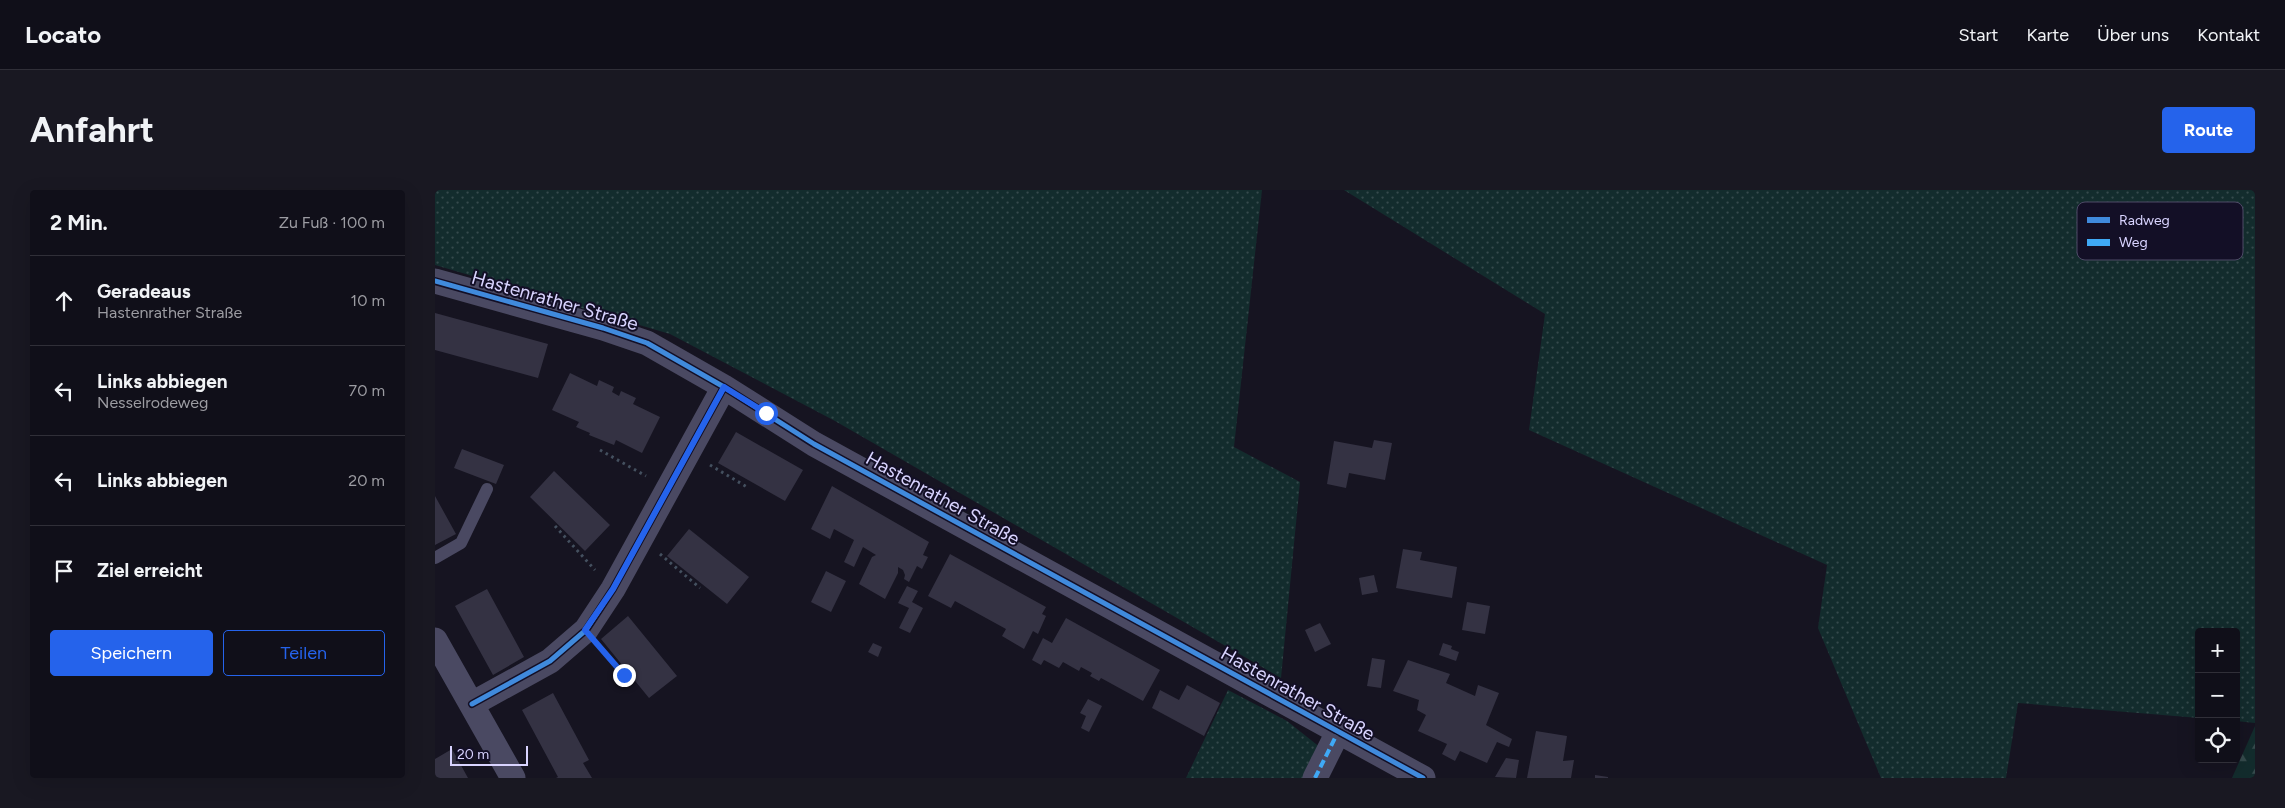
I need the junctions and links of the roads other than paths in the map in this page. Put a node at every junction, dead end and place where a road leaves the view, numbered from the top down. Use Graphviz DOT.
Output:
graph roads {
  1 [pos="435,281"];
  2 [pos="724,387"];
  3 [pos="487,490"];
  4 [pos="435,558"];
  5 [pos="435,640"];
  6 [pos="472,704"];
  7 [pos="1338,732"];
  8 [pos="513,778"];
  9 [pos="1315,778"];
  10 [pos="1423,778"];
  1 -- 2 [label="street, Hastenrather Straße"];
  2 -- 6 [label="street"];
  2 -- 7 [label="street, Hastenrather Straße"];
  3 -- 4 [label="lane"];
  5 -- 6 [label="street"];
  6 -- 8 [label="street"];
  7 -- 9 [label="street"];
  7 -- 10 [label="street, Hastenrather Straße"];
}
